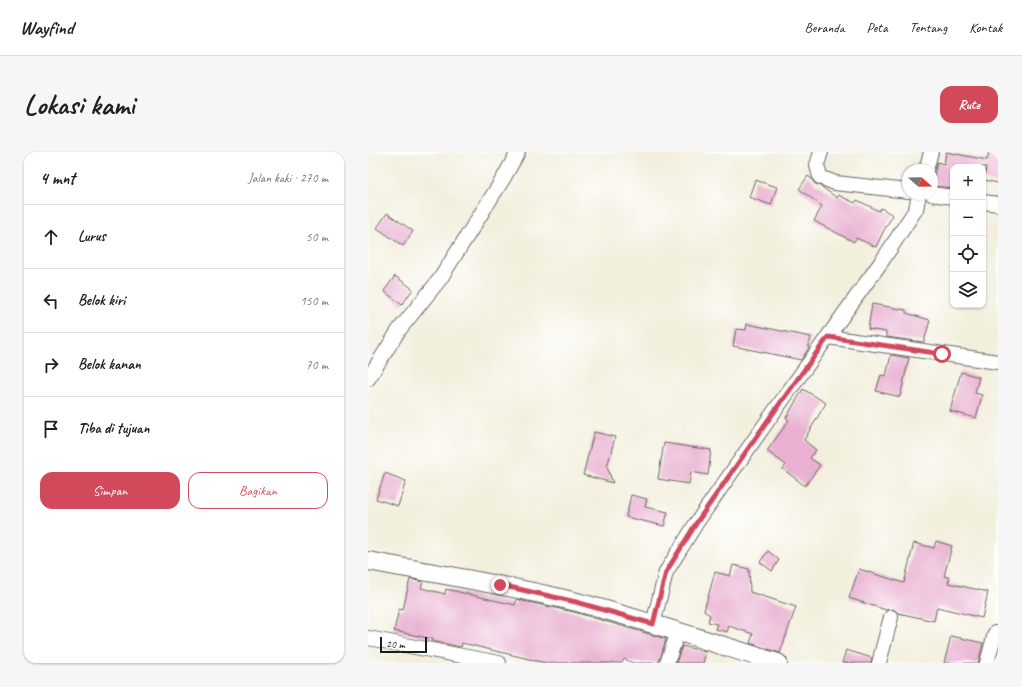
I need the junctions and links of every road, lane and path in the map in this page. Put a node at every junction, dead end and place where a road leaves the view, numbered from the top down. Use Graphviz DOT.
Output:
graph roads {
  1 [pos="518,152"];
  2 [pos="821,152"];
  3 [pos="931,152"];
  4 [pos="928,164"];
  5 [pos="902,190"];
  6 [pos="938,195"];
  7 [pos="950,197"];
  8 [pos="918,200"];
  9 [pos="986,202"];
  10 [pos="998,204"];
  11 [pos="828,337"];
  12 [pos="998,362"];
  13 [pos="368,379"];
  14 [pos="368,561"];
  15 [pos="890,617"];
  16 [pos="653,624"];
  17 [pos="678,632"];
  18 [pos="998,634"];
  19 [pos="368,638"];
  20 [pos="499,663"];
  21 [pos="667,663"];
  22 [pos="778,663"];
  23 [pos="879,663"];
  24 [pos="986,663"];
  1 -- 13 [label="street"];
  2 -- 5 [label="street"];
  3 -- 4 [label="street"];
  6 -- 7 [label="street"];
  8 -- 11 [label="street"];
  9 -- 10 [label="street"];
  11 -- 12 [label="street"];
  11 -- 16 [label="street"];
  14 -- 16 [label="street"];
  15 -- 23 [label="street"];
  16 -- 17 [label="street"];
  17 -- 21 [label="street"];
  17 -- 22 [label="street"];
  18 -- 24 [label="street"];
  19 -- 20 [label="street"];
}
